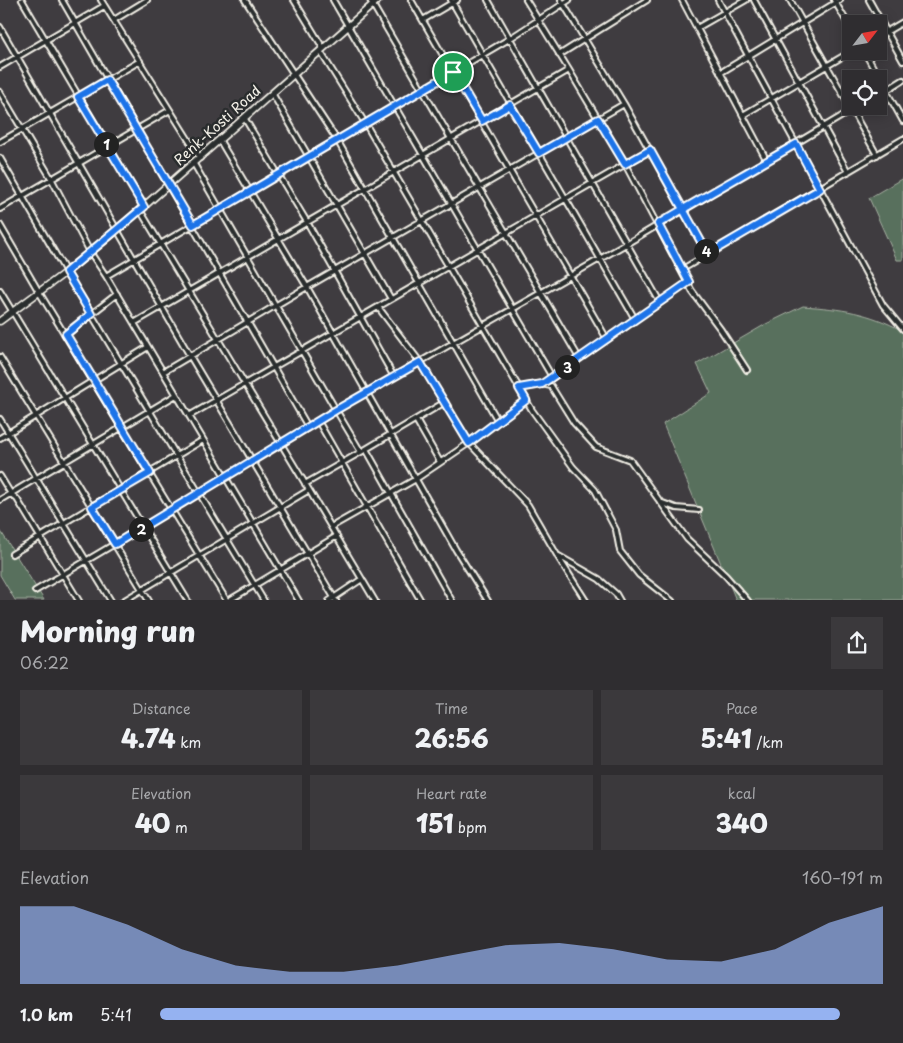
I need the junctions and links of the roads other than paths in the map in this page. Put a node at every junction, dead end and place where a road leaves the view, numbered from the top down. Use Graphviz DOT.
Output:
graph roads {
  1 [pos="22,0"];
  2 [pos="62,0"];
  3 [pos="100,0"];
  4 [pos="147,0"];
  5 [pos="245,0"];
  6 [pos="294,0"];
  7 [pos="333,0"];
  8 [pos="411,0"];
  9 [pos="457,0"];
  10 [pos="488,0"];
  11 [pos="526,0"];
  12 [pos="569,0"];
  13 [pos="647,0"];
  14 [pos="682,0"];
  15 [pos="718,0"];
  16 [pos="746,0"];
  17 [pos="754,0"];
  18 [pos="790,0"];
  19 [pos="869,0"];
  20 [pos="374,1"];
  21 [pos="452,1"];
  22 [pos="837,1"];
  23 [pos="562,2"];
  24 [pos="104,6"];
  25 [pos="724,12"];
  26 [pos="844,15"];
  27 [pos="877,15"];
  28 [pos="114,20"];
  29 [pos="424,20"];
  30 [pos="537,20"];
  31 [pos="75,22"];
  32 [pos="802,22"];
  33 [pos="903,22"];
  34 [pos="348,26"];
  35 [pos="0,27"];
  36 [pos="697,28"];
  37 [pos="888,31"];
  38 [pos="888,34"];
  39 [pos="510,38"];
  40 [pos="775,38"];
  41 [pos="585,39"];
  42 [pos="46,40"];
  43 [pos="321,50"];
  44 [pos="482,55"];
  45 [pos="559,55"];
  46 [pos="18,56"];
  47 [pos="748,56"];
  48 [pos="842,57"];
  49 [pos="140,61"];
  50 [pos="903,61"];
  51 [pos="827,66"];
  52 [pos="0,67"];
  53 [pos="570,70"];
  54 [pos="453,72"];
  55 [pos="720,72"];
  56 [pos="293,74"];
  57 [pos="107,80"];
  58 [pos="903,80"];
  59 [pos="799,82"];
  60 [pos="539,88"];
  61 [pos="424,89"];
  62 [pos="887,89"];
  63 [pos="0,92"];
  64 [pos="887,92"];
  65 [pos="272,93"];
  66 [pos="842,93"];
  67 [pos="78,97"];
  68 [pos="771,99"];
  69 [pos="624,104"];
  70 [pos="510,105"];
  71 [pos="395,106"];
  72 [pos="170,110"];
  73 [pos="50,113"];
  74 [pos="743,115"];
  75 [pos="845,115"];
  76 [pos="854,115"];
  77 [pos="244,119"];
  78 [pos="598,119"];
  79 [pos="482,121"];
  80 [pos="903,121"];
  81 [pos="365,124"];
  82 [pos="137,128"];
  83 [pos="823,128"];
  84 [pos="22,129"];
  85 [pos="452,138"];
  86 [pos="566,138"];
  87 [pos="337,140"];
  88 [pos="903,140"];
  89 [pos="220,141"];
  90 [pos="0,142"];
  91 [pos="796,144"];
  92 [pos="107,146"];
  93 [pos="650,150"];
  94 [pos="539,153"];
  95 [pos="424,155"];
  96 [pos="876,155"];
  97 [pos="309,156"];
  98 [pos="0,158"];
  99 [pos="200,158"];
  100 [pos="767,161"];
  101 [pos="79,162"];
  102 [pos="194,164"];
  103 [pos="625,164"];
  104 [pos="510,170"];
  105 [pos="394,172"];
  106 [pos="848,172"];
  107 [pos="279,174"];
  108 [pos="51,178"];
  109 [pos="591,183"];
  110 [pos="169,184"];
  111 [pos="480,187"];
  112 [pos="365,189"];
  113 [pos="820,189"];
  114 [pos="250,191"];
  115 [pos="22,196"];
  116 [pos="566,198"];
  117 [pos="451,204"];
  118 [pos="337,205"];
  119 [pos="221,208"];
  120 [pos="0,209"];
  121 [pos="142,209"];
  122 [pos="683,209"];
  123 [pos="536,215"];
  124 [pos="422,220"];
  125 [pos="307,222"];
  126 [pos="0,224"];
  127 [pos="658,224"];
  128 [pos="193,225"];
  129 [pos="117,230"];
  130 [pos="506,233"];
  131 [pos="393,237"];
  132 [pos="279,239"];
  133 [pos="161,243"];
  134 [pos="626,244"];
  135 [pos="477,249"];
  136 [pos="90,252"];
  137 [pos="365,253"];
  138 [pos="708,254"];
  139 [pos="249,257"];
  140 [pos="601,258"];
  141 [pos="134,259"];
  142 [pos="448,266"];
  143 [pos="681,270"];
  144 [pos="334,271"];
  145 [pos="66,272"];
  146 [pos="220,273"];
  147 [pos="570,275"];
  148 [pos="106,276"];
  149 [pos="419,282"];
  150 [pos="689,282"];
  151 [pos="307,286"];
  152 [pos="190,290"];
  153 [pos="0,291"];
  154 [pos="39,292"];
  155 [pos="540,293"];
  156 [pos="117,294"];
  157 [pos="391,299"];
  158 [pos="660,302"];
  159 [pos="276,305"];
  160 [pos="162,306"];
  161 [pos="378,306"];
  162 [pos="512,309"];
  163 [pos="12,312"];
  164 [pos="91,314"];
  165 [pos="360,317"];
  166 [pos="635,319"];
  167 [pos="0,321"];
  168 [pos="248,321"];
  169 [pos="134,323"];
  170 [pos="483,326"];
  171 [pos="903,329"];
  172 [pos="333,332"];
  173 [pos="66,334"];
  174 [pos="219,339"];
  175 [pos="607,339"];
  176 [pos="453,343"];
  177 [pos="148,347"];
  178 [pos="302,350"];
  179 [pos="190,356"];
  180 [pos="0,357"];
  181 [pos="579,358"];
  182 [pos="420,362"];
  183 [pos="121,364"];
  184 [pos="273,366"];
  185 [pos="748,370"];
  186 [pos="163,372"];
  187 [pos="394,377"];
  188 [pos="552,377"];
  189 [pos="94,380"];
  190 [pos="245,383"];
  191 [pos="542,384"];
  192 [pos="519,388"];
  193 [pos="366,392"];
  194 [pos="176,395"];
  195 [pos="65,398"];
  196 [pos="216,400"];
  197 [pos="526,400"];
  198 [pos="446,402"];
  199 [pos="336,410"];
  200 [pos="150,411"];
  201 [pos="36,415"];
  202 [pos="189,416"];
  203 [pos="0,418"];
  204 [pos="416,420"];
  205 [pos="318,422"];
  206 [pos="498,422"];
  207 [pos="122,427"];
  208 [pos="308,427"];
  209 [pos="8,432"];
  210 [pos="390,435"];
  211 [pos="0,438"];
  212 [pos="203,440"];
  213 [pos="469,443"];
  214 [pos="94,444"];
  215 [pos="282,444"];
  216 [pos="366,449"];
  217 [pos="360,452"];
  218 [pos="178,456"];
  219 [pos="64,462"];
  220 [pos="253,462"];
  221 [pos="440,462"];
  222 [pos="342,463"];
  223 [pos="150,473"];
  224 [pos="0,476"];
  225 [pos="37,478"];
  226 [pos="226,478"];
  227 [pos="416,479"];
  228 [pos="305,484"];
  229 [pos="121,490"];
  230 [pos="309,490"];
  231 [pos="200,493"];
  232 [pos="391,493"];
  233 [pos="11,494"];
  234 [pos="0,500"];
  235 [pos="660,502"];
  236 [pos="92,507"];
  237 [pos="367,507"];
  238 [pos="280,508"];
  239 [pos="172,510"];
  240 [pos="699,510"];
  241 [pos="253,523"];
  242 [pos="64,524"];
  243 [pos="144,527"];
  244 [pos="332,527"];
  245 [pos="336,536"];
  246 [pos="40,538"];
  247 [pos="227,538"];
  248 [pos="115,544"];
  249 [pos="307,553"];
  250 [pos="12,554"];
  251 [pos="199,555"];
  252 [pos="557,555"];
  253 [pos="86,561"];
  254 [pos="280,569"];
  255 [pos="171,572"];
  256 [pos="62,575"];
  257 [pos="362,579"];
  258 [pos="255,584"];
  259 [pos="142,589"];
  260 [pos="35,591"];
  261 [pos="335,599"];
  262 [pos="79,600"];
  263 [pos="111,600"];
  264 [pos="123,600"];
  265 [pos="149,600"];
  266 [pos="188,600"];
  267 [pos="227,600"];
  268 [pos="264,600"];
  269 [pos="299,600"];
  270 [pos="329,600"];
  271 [pos="375,600"];
  272 [pos="421,600"];
  273 [pos="452,600"];
  274 [pos="488,600"];
  275 [pos="586,600"];
  276 [pos="620,600"];
  277 [pos="672,600"];
  278 [pos="748,600"];
  1 -- 42 [label="street"];
  2 -- 31 [label="street"];
  3 -- 24 [label="street"];
  4 -- 28 [label="street"];
  5 -- 56 [label="street"];
  6 -- 43 [label="street"];
  7 -- 34 [label="street"];
  8 -- 29 [label="street"];
  9 -- 21 [label="street"];
  10 -- 39 [label="street"];
  11 -- 30 [label="street"];
  12 -- 23 [label="street"];
  13 -- 41 [label="street"];
  14 -- 36 [label="street"];
  15 -- 25 [label="street"];
  16 -- 25 [label="street"];
  17 -- 40 [label="street"];
  18 -- 32 [label="street"];
  19 -- 27 [label="street"];
  20 -- 34 [label="main road, Renk-Kosti Road"];
  20 -- 61 [label="street"];
  21 -- 29 [label="street"];
  21 -- 44 [label="street"];
  22 -- 26 [label="street"];
  22 -- 32 [label="street"];
  23 -- 30 [label="street"];
  23 -- 41 [label="street"];
  24 -- 28 [label="street"];
  24 -- 31 [label="street"];
  25 -- 36 [label="street"];
  25 -- 47 [label="street"];
  28 -- 49 [label="street"];
  29 -- 54 [label="street"];
  30 -- 39 [label="street"];
  30 -- 45 [label="street"];
  31 -- 42 [label="street"];
  31 -- 57 [label="street"];
  32 -- 40 [label="street"];
  32 -- 51 [label="street"];
  33 -- 37 [label="street"];
  34 -- 43 [label="main road, Renk-Kosti Road"];
  34 -- 71 [label="street"];
  35 -- 46 [label="street"];
  36 -- 55 [label="street"];
  38 -- 50 [label="street"];
  39 -- 44 [label="street"];
  39 -- 60 [label="street"];
  40 -- 47 [label="street"];
  40 -- 59 [label="street"];
  41 -- 45 [label="street"];
  41 -- 69 [label="street"];
  42 -- 46 [label="street"];
  42 -- 67 [label="street"];
  43 -- 56 [label="main road, Renk-Kosti Road"];
  43 -- 81 [label="street"];
  44 -- 54 [label="street"];
  44 -- 70 [label="street"];
  45 -- 53 [label="street"];
  46 -- 52 [label="street"];
  46 -- 73 [label="street"];
  47 -- 55 [label="street"];
  47 -- 68 [label="street"];
  48 -- 51 [label="street"];
  49 -- 57 [label="street"];
  49 -- 72 [label="street"];
  51 -- 59 [label="street"];
  51 -- 66 [label="street"];
  53 -- 60 [label="street"];
  53 -- 78 [label="street"];
  54 -- 61 [label="street"];
  54 -- 79 [label="street"];
  55 -- 74 [label="street"];
  56 -- 65 [label="main road, Renk-Kosti Road"];
  56 -- 87 [label="street"];
  57 -- 67 [label="street"];
  57 -- 82 [label="street"];
  58 -- 62 [label="street"];
  59 -- 68 [label="street"];
  59 -- 83 [label="street"];
  60 -- 70 [label="street"];
  60 -- 86 [label="street"];
  61 -- 71 [label="street"];
  61 -- 85 [label="street"];
  63 -- 84 [label="street"];
  64 -- 80 [label="street"];
  65 -- 77 [label="main road, Renk-Kosti Road"];
  65 -- 97 [label="street"];
  67 -- 73 [label="street"];
  67 -- 92 [label="street"];
  68 -- 74 [label="street"];
  68 -- 91 [label="street"];
  69 -- 78 [label="street"];
  69 -- 93 [label="street"];
  70 -- 79 [label="street"];
  70 -- 94 [label="street"];
  71 -- 81 [label="street"];
  71 -- 95 [label="street"];
  72 -- 82 [label="street"];
  72 -- 99 [label="street"];
  73 -- 84 [label="street"];
  73 -- 101 [label="street"];
  74 -- 100 [label="street"];
  75 -- 83 [label="street"];
  76 -- 96 [label="street"];
  77 -- 89 [label="main road, Renk-Kosti Road"];
  77 -- 107 [label="street"];
  78 -- 86 [label="street"];
  78 -- 103 [label="street"];
  79 -- 85 [label="street"];
  79 -- 104 [label="street"];
  81 -- 87 [label="street"];
  81 -- 105 [label="street"];
  82 -- 92 [label="street"];
  82 -- 110 [label="street"];
  83 -- 91 [label="street"];
  83 -- 106 [label="street"];
  84 -- 90 [label="street"];
  84 -- 108 [label="street"];
  85 -- 95 [label="street"];
  85 -- 111 [label="street"];
  86 -- 94 [label="street"];
  86 -- 109 [label="street"];
  87 -- 97 [label="street"];
  87 -- 112 [label="street"];
  88 -- 96 [label="street"];
  89 -- 99 [label="main road, Renk-Kosti Road"];
  89 -- 114 [label="street"];
  91 -- 100 [label="street"];
  91 -- 113 [label="street"];
  92 -- 101 [label="street"];
  92 -- 121 [label="street"];
  93 -- 103 [label="street"];
  93 -- 122 [label="street"];
  94 -- 104 [label="street"];
  94 -- 116 [label="street"];
  95 -- 105 [label="street"];
  95 -- 117 [label="street"];
  96 -- 106 [label="street"];
  97 -- 107 [label="street"];
  97 -- 118 [label="street"];
  98 -- 115 [label="street"];
  99 -- 102 [label="main road, Renk-Kosti Road"];
  100 -- 122 [label="street"];
  101 -- 108 [label="street"];
  101 -- 129 [label="street"];
  102 -- 110 [label="main road, Renk-Kosti Road"];
  102 -- 119 [label="street"];
  103 -- 109 [label="street"];
  103 -- 127 [label="street"];
  104 -- 111 [label="street"];
  104 -- 123 [label="street"];
  105 -- 112 [label="street"];
  105 -- 124 [label="street"];
  106 -- 113 [label="street"];
  107 -- 114 [label="street"];
  107 -- 125 [label="street"];
  108 -- 115 [label="street"];
  108 -- 136 [label="street"];
  109 -- 116 [label="street"];
  109 -- 134 [label="street"];
  110 -- 121 [label="main road, Renk-Kosti Road"];
  110 -- 128 [label="street"];
  111 -- 117 [label="street"];
  111 -- 130 [label="street"];
  112 -- 118 [label="street"];
  112 -- 131 [label="street"];
  113 -- 138 [label="street"];
  113 -- 171 [label="street"];
  114 -- 119 [label="street"];
  114 -- 132 [label="street"];
  115 -- 120 [label="street"];
  115 -- 145 [label="street"];
  116 -- 123 [label="street"];
  116 -- 140 [label="street"];
  117 -- 124 [label="street"];
  117 -- 135 [label="street"];
  118 -- 125 [label="street"];
  118 -- 137 [label="street"];
  119 -- 128 [label="street"];
  119 -- 139 [label="street"];
  121 -- 129 [label="main road, Renk-Kosti Road"];
  121 -- 133 [label="street"];
  122 -- 127 [label="street"];
  122 -- 138 [label="street"];
  123 -- 130 [label="street"];
  123 -- 147 [label="street"];
  124 -- 131 [label="street"];
  124 -- 142 [label="street"];
  125 -- 132 [label="street"];
  125 -- 144 [label="street"];
  126 -- 154 [label="street"];
  127 -- 134 [label="street"];
  127 -- 143 [label="street"];
  128 -- 133 [label="street"];
  128 -- 146 [label="street"];
  129 -- 136 [label="main road, Renk-Kosti Road"];
  129 -- 141 [label="street"];
  130 -- 135 [label="street"];
  130 -- 155 [label="street"];
  131 -- 137 [label="street"];
  131 -- 149 [label="street"];
  132 -- 139 [label="street"];
  132 -- 151 [label="street"];
  133 -- 141 [label="street"];
  133 -- 152 [label="street"];
  134 -- 140 [label="street"];
  134 -- 158 [label="street"];
  135 -- 142 [label="street"];
  135 -- 162 [label="street"];
  136 -- 145 [label="main road, Renk-Kosti Road"];
  136 -- 148 [label="street"];
  137 -- 144 [label="street"];
  137 -- 157 [label="street"];
  138 -- 143 [label="street"];
  139 -- 146 [label="street"];
  139 -- 159 [label="street"];
  140 -- 147 [label="street"];
  140 -- 166 [label="street"];
  141 -- 148 [label="street"];
  141 -- 160 [label="street"];
  142 -- 149 [label="street"];
  142 -- 170 [label="street"];
  143 -- 150 [label="street"];
  144 -- 151 [label="street"];
  144 -- 165 [label="street"];
  145 -- 154 [label="main road, Renk-Kosti Road"];
  145 -- 164 [label="street"];
  146 -- 152 [label="street"];
  146 -- 168 [label="street"];
  147 -- 155 [label="street"];
  147 -- 175 [label="street"];
  148 -- 156 [label="street"];
  149 -- 157 [label="street"];
  149 -- 176 [label="street"];
  150 -- 158 [label="street"];
  150 -- 185 [label="street"];
  151 -- 159 [label="street"];
  151 -- 172 [label="street"];
  152 -- 160 [label="street"];
  152 -- 174 [label="street"];
  153 -- 163 [label="street"];
  154 -- 163 [label="main road, Renk-Kosti Road"];
  154 -- 173 [label="street"];
  155 -- 162 [label="street"];
  155 -- 181 [label="street"];
  156 -- 164 [label="street"];
  156 -- 169 [label="street"];
  157 -- 161 [label="street"];
  158 -- 166 [label="street"];
  159 -- 168 [label="street"];
  159 -- 178 [label="street"];
  160 -- 169 [label="street"];
  160 -- 179 [label="street"];
  161 -- 165 [label="street"];
  161 -- 182 [label="street"];
  162 -- 170 [label="street"];
  162 -- 188 [label="street"];
  163 -- 167 [label="main road, Renk-Kosti Road"];
  163 -- 195 [label="street"];
  164 -- 173 [label="street"];
  164 -- 183 [label="street"];
  165 -- 172 [label="street"];
  165 -- 187 [label="street"];
  166 -- 175 [label="street"];
  168 -- 174 [label="street"];
  168 -- 184 [label="street"];
  169 -- 177 [label="street"];
  170 -- 176 [label="street"];
  170 -- 192 [label="street"];
  172 -- 178 [label="street"];
  172 -- 193 [label="street"];
  173 -- 189 [label="street"];
  174 -- 179 [label="street"];
  174 -- 190 [label="street"];
  175 -- 181 [label="street"];
  176 -- 182 [label="street"];
  176 -- 206 [label="street"];
  177 -- 183 [label="street"];
  177 -- 186 [label="street"];
  178 -- 184 [label="street"];
  178 -- 199 [label="street"];
  179 -- 186 [label="street"];
  179 -- 196 [label="street"];
  180 -- 201 [label="street"];
  181 -- 188 [label="street"];
  182 -- 187 [label="street"];
  182 -- 198 [label="street"];
  183 -- 189 [label="street"];
  183 -- 200 [label="street"];
  184 -- 190 [label="street"];
  184 -- 208 [label="street"];
  186 -- 194 [label="street"];
  187 -- 193 [label="street"];
  188 -- 191 [label="street"];
  189 -- 195 [label="street"];
  189 -- 207 [label="street"];
  190 -- 196 [label="street"];
  190 -- 215 [label="street"];
  191 -- 192 [label="street"];
  191 -- 235 [label="street"];
  192 -- 197 [label="street"];
  193 -- 199 [label="street"];
  193 -- 210 [label="street"];
  194 -- 200 [label="street"];
  194 -- 202 [label="street"];
  195 -- 201 [label="street"];
  195 -- 214 [label="street"];
  196 -- 202 [label="street"];
  196 -- 220 [label="street"];
  197 -- 206 [label="street"];
  197 -- 277 [label="street"];
  198 -- 204 [label="street"];
  198 -- 213 [label="street"];
  199 -- 205 [label="street"];
  199 -- 217 [label="street"];
  200 -- 207 [label="street"];
  200 -- 218 [label="street"];
  201 -- 209 [label="street"];
  201 -- 219 [label="street"];
  202 -- 212 [label="street"];
  203 -- 209 [label="street"];
  204 -- 210 [label="street"];
  204 -- 221 [label="street"];
  205 -- 208 [label="street"];
  205 -- 222 [label="street"];
  206 -- 213 [label="street"];
  207 -- 214 [label="street"];
  207 -- 223 [label="street"];
  208 -- 215 [label="street"];
  209 -- 211 [label="street"];
  209 -- 225 [label="street"];
  210 -- 216 [label="street"];
  210 -- 227 [label="street"];
  212 -- 218 [label="street"];
  212 -- 226 [label="street"];
  213 -- 221 [label="street"];
  213 -- 252 [label="street"];
  214 -- 219 [label="street"];
  214 -- 229 [label="street"];
  215 -- 220 [label="street"];
  215 -- 228 [label="street"];
  216 -- 217 [label="street"];
  216 -- 232 [label="street"];
  217 -- 222 [label="street"];
  218 -- 223 [label="street"];
  218 -- 231 [label="street"];
  219 -- 225 [label="street"];
  219 -- 236 [label="street"];
  220 -- 226 [label="street"];
  220 -- 238 [label="street"];
  221 -- 227 [label="street"];
  222 -- 228 [label="street"];
  222 -- 237 [label="street"];
  223 -- 229 [label="street"];
  223 -- 239 [label="street"];
  224 -- 233 [label="street"];
  225 -- 233 [label="street"];
  225 -- 242 [label="street"];
  226 -- 231 [label="street"];
  226 -- 241 [label="street"];
  227 -- 232 [label="street"];
  227 -- 274 [label="street"];
  228 -- 230 [label="street"];
  229 -- 236 [label="street"];
  229 -- 243 [label="street"];
  230 -- 238 [label="street"];
  230 -- 244 [label="street"];
  231 -- 239 [label="street"];
  231 -- 247 [label="street"];
  232 -- 237 [label="street"];
  232 -- 273 [label="street"];
  233 -- 234 [label="street"];
  233 -- 246 [label="street"];
  235 -- 240 [label="street"];
  235 -- 278 [label="street"];
  236 -- 242 [label="street"];
  236 -- 248 [label="street"];
  237 -- 244 [label="street"];
  237 -- 272 [label="street"];
  238 -- 241 [label="street"];
  238 -- 249 [label="street"];
  239 -- 243 [label="street"];
  239 -- 251 [label="street"];
  241 -- 247 [label="street"];
  241 -- 254 [label="street"];
  242 -- 246 [label="street"];
  242 -- 253 [label="street"];
  243 -- 248 [label="street"];
  243 -- 255 [label="street"];
  244 -- 245 [label="street"];
  245 -- 249 [label="street"];
  245 -- 257 [label="street"];
  246 -- 250 [label="street"];
  246 -- 256 [label="street"];
  247 -- 251 [label="street"];
  247 -- 258 [label="street"];
  248 -- 253 [label="street"];
  248 -- 259 [label="street"];
  249 -- 254 [label="street"];
  249 -- 261 [label="street"];
  251 -- 255 [label="street"];
  251 -- 267 [label="street"];
  252 -- 275 [label="street"];
  252 -- 276 [label="street"];
  253 -- 256 [label="street"];
  253 -- 263 [label="street"];
  254 -- 258 [label="street"];
  254 -- 269 [label="street"];
  255 -- 259 [label="street"];
  255 -- 266 [label="street"];
  256 -- 260 [label="street"];
  256 -- 262 [label="street"];
  257 -- 261 [label="street"];
  257 -- 271 [label="street"];
  258 -- 267 [label="street"];
  258 -- 268 [label="street"];
  259 -- 264 [label="street"];
  259 -- 265 [label="street"];
  261 -- 270 [label="street"];
}
